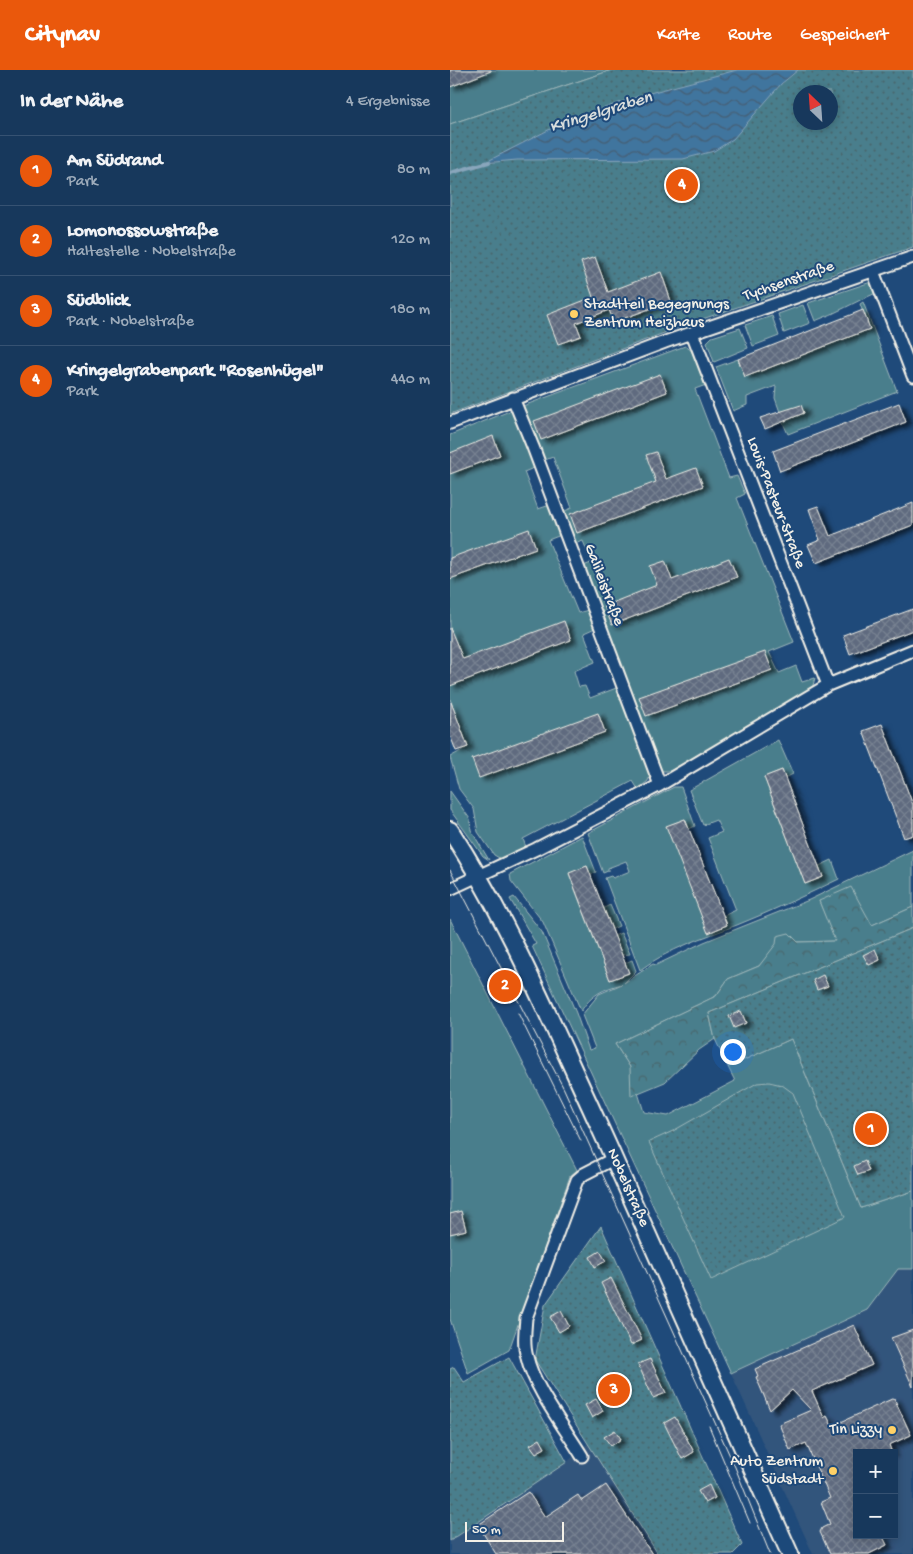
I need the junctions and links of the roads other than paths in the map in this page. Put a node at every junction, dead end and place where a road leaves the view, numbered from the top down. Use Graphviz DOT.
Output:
graph roads {
  1 [pos="913,258"];
  2 [pos="874,275"];
  3 [pos="692,333"];
  4 [pos="913,376"];
  5 [pos="512,398"];
  6 [pos="450,423"];
  7 [pos="913,650"];
  8 [pos="828,686"];
  9 [pos="660,785"];
  10 [pos="450,830"];
  11 [pos="478,877"];
  12 [pos="450,889"];
  13 [pos="614,1158"];
  14 [pos="582,1456"];
  15 [pos="790,1554"];
  1 -- 2 [label="street, Tychsenstraße"];
  2 -- 3 [label="street, Tychsenstraße"];
  2 -- 4 [label="street"];
  3 -- 5 [label="street, Tychsenstraße"];
  3 -- 8 [label="street, Louis-Pasteur-Straße"];
  5 -- 6 [label="street, Tychsenstraße"];
  5 -- 9 [label="street, Galileistraße"];
  7 -- 8 [label="street"];
  8 -- 9 [label="street"];
  9 -- 11 [label="street"];
  10 -- 11 [label="main road, Nobelstraße"];
  11 -- 12 [label="street"];
  11 -- 13 [label="main road, Nobelstraße"];
  13 -- 14 [label="street"];
  13 -- 15 [label="main road, Nobelstraße"];
}
